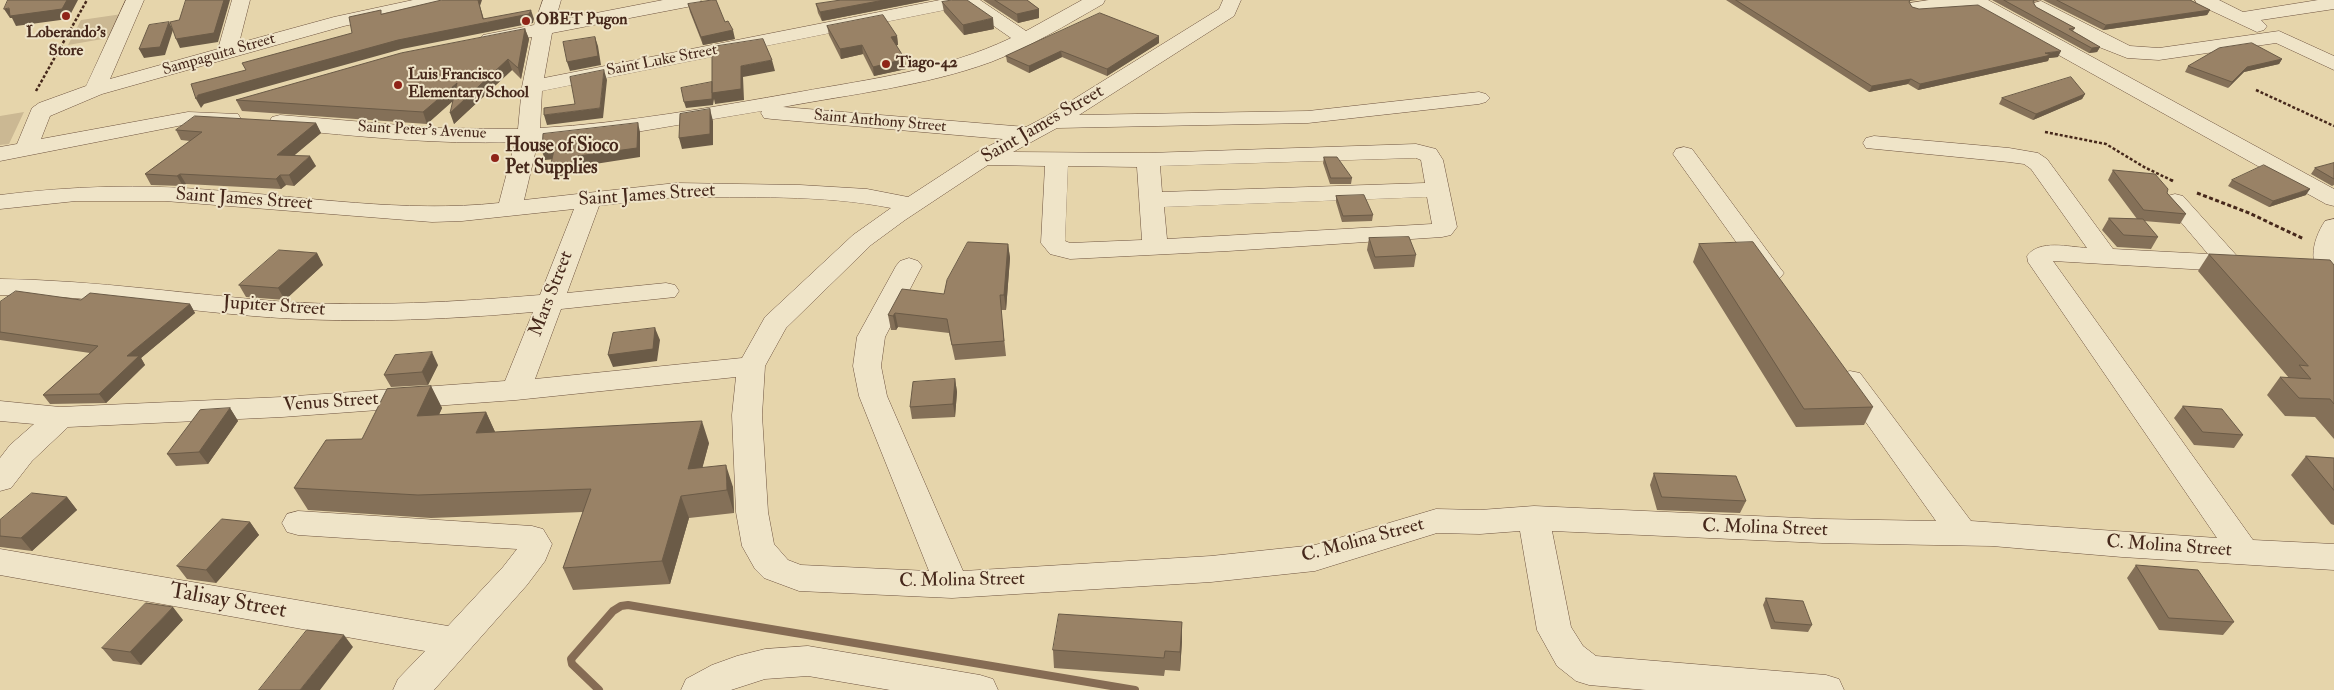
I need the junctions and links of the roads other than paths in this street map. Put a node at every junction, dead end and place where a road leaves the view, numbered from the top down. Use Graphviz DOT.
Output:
graph roads {
  1 [pos="135,0"];
  2 [pos="241,0"];
  3 [pos="344,0"];
  4 [pos="439,0"];
  5 [pos="552,0"];
  6 [pos="692,0"];
  7 [pos="968,0"];
  8 [pos="1096,0"];
  9 [pos="1232,0"];
  10 [pos="2204,0"];
  11 [pos="1976,1"];
  12 [pos="2334,3"];
  13 [pos="1917,7"];
  14 [pos="2040,7"];
  15 [pos="2240,18"];
  16 [pos="341,21"];
  17 [pos="544,28"];
  18 [pos="2279,37"];
  19 [pos="1026,39"];
  20 [pos="468,44"];
  21 [pos="227,53"];
  22 [pos="2334,64"];
  23 [pos="532,87"];
  24 [pos="95,90"];
  25 [pos="1479,98"];
  26 [pos="733,110"];
  27 [pos="1053,122"];
  28 [pos="1026,134"];
  29 [pos="528,136"];
  30 [pos="1874,143"];
  31 [pos="26,150"];
  32 [pos="0,154"];
  33 [pos="1684,154"];
  34 [pos="985,158"];
  35 [pos="1057,160"];
  36 [pos="1148,160"];
  37 [pos="1438,190"];
  38 [pos="590,199"];
  39 [pos="2334,199"];
  40 [pos="1151,200"];
  41 [pos="2175,201"];
  42 [pos="0,202"];
  43 [pos="914,205"];
  44 [pos="510,208"];
  45 [pos="2334,226"];
  46 [pos="1156,247"];
  47 [pos="2106,257"];
  48 [pos="2229,263"];
  49 [pos="2266,265"];
  50 [pos="909,266"];
  51 [pos="2303,268"];
  52 [pos="2332,271"];
  53 [pos="0,287"];
  54 [pos="666,291"];
  55 [pos="1788,296"];
  56 [pos="548,303"];
  57 [pos="1835,360"];
  58 [pos="752,366"];
  59 [pos="516,390"];
  60 [pos="0,411"];
  61 [pos="60,417"];
  62 [pos="0,480"];
  63 [pos="1534,518"];
  64 [pos="298,523"];
  65 [pos="1963,534"];
  66 [pos="2244,552"];
  67 [pos="2334,557"];
  68 [pos="0,562"];
  69 [pos="952,585"];
  70 [pos="456,642"];
  71 [pos="412,690"];
  72 [pos="699,690"];
  73 [pos="980,690"];
  74 [pos="1826,690"];
  1 -- 24 [label="street"];
  2 -- 21 [label="street"];
  3 -- 16 [label="street"];
  4 -- 16 [label="street, Sampaguita Street"];
  5 -- 17 [label="street"];
  6 -- 17 [label="street"];
  7 -- 19 [label="street"];
  7 -- 23 [label="street, Saint Luke Street"];
  8 -- 19 [label="street, Saint Peter's Avenue"];
  9 -- 27 [label="street, Saint James Street"];
  10 -- 15 [label="street"];
  11 -- 13 [label="street"];
  11 -- 39 [label="street"];
  12 -- 15 [label="street"];
  14 -- 18 [label="street"];
  15 -- 18 [label="street"];
  16 -- 21 [label="street, Sampaguita Street"];
  17 -- 20 [label="street"];
  17 -- 23 [label="street"];
  18 -- 22 [label="street"];
  19 -- 26 [label="street, Saint Peter's Avenue"];
  21 -- 24 [label="street, Sampaguita Street"];
  23 -- 29 [label="street"];
  24 -- 31 [label="street, Sampaguita Street"];
  25 -- 27 [label="street"];
  26 -- 28 [label="street, Saint Anthony Street"];
  26 -- 29 [label="street, Saint Peter's Avenue"];
  27 -- 28 [label="street, Saint James Street"];
  28 -- 34 [label="street, Saint James Street"];
  29 -- 31 [label="street, Saint Peter's Avenue"];
  29 -- 44 [label="street"];
  30 -- 47 [label="street"];
  31 -- 32 [label="street, Saint Peter's Avenue"];
  33 -- 55 [label="street"];
  34 -- 35 [label="street"];
  34 -- 43 [label="street, Saint James Street"];
  35 -- 36 [label="street"];
  35 -- 46 [label="street"];
  36 -- 37 [label="street"];
  36 -- 40 [label="street"];
  37 -- 40 [label="street"];
  37 -- 46 [label="street"];
  38 -- 43 [label="street, Saint James Street"];
  38 -- 44 [label="street, Saint James Street"];
  38 -- 56 [label="street, Mars Street"];
  40 -- 46 [label="street"];
  41 -- 48 [label="street"];
  42 -- 44 [label="street, Saint James Street"];
  43 -- 58 [label="street, C. Molina Street"];
  45 -- 52 [label="street"];
  47 -- 48 [label="street"];
  47 -- 66 [label="street"];
  48 -- 49 [label="street"];
  50 -- 69 [label="street"];
  51 -- 52 [label="street"];
  53 -- 56 [label="street, Jupiter Street"];
  54 -- 56 [label="street, Jupiter Street"];
  56 -- 59 [label="street, Mars Street"];
  57 -- 65 [label="street"];
  58 -- 59 [label="street, Venus Street"];
  58 -- 69 [label="street, C. Molina Street"];
  59 -- 61 [label="street, Venus Street"];
  60 -- 61 [label="street, Venus Street"];
  61 -- 62 [label="street"];
  63 -- 65 [label="street, C. Molina Street"];
  63 -- 69 [label="street, C. Molina Street"];
  63 -- 74 [label="street"];
  64 -- 70 [label="street"];
  65 -- 66 [label="street, C. Molina Street"];
  66 -- 67 [label="street, C. Molina Street"];
  68 -- 70 [label="street, Talisay Street"];
  70 -- 71 [label="street"];
  72 -- 73 [label="street"];
}
